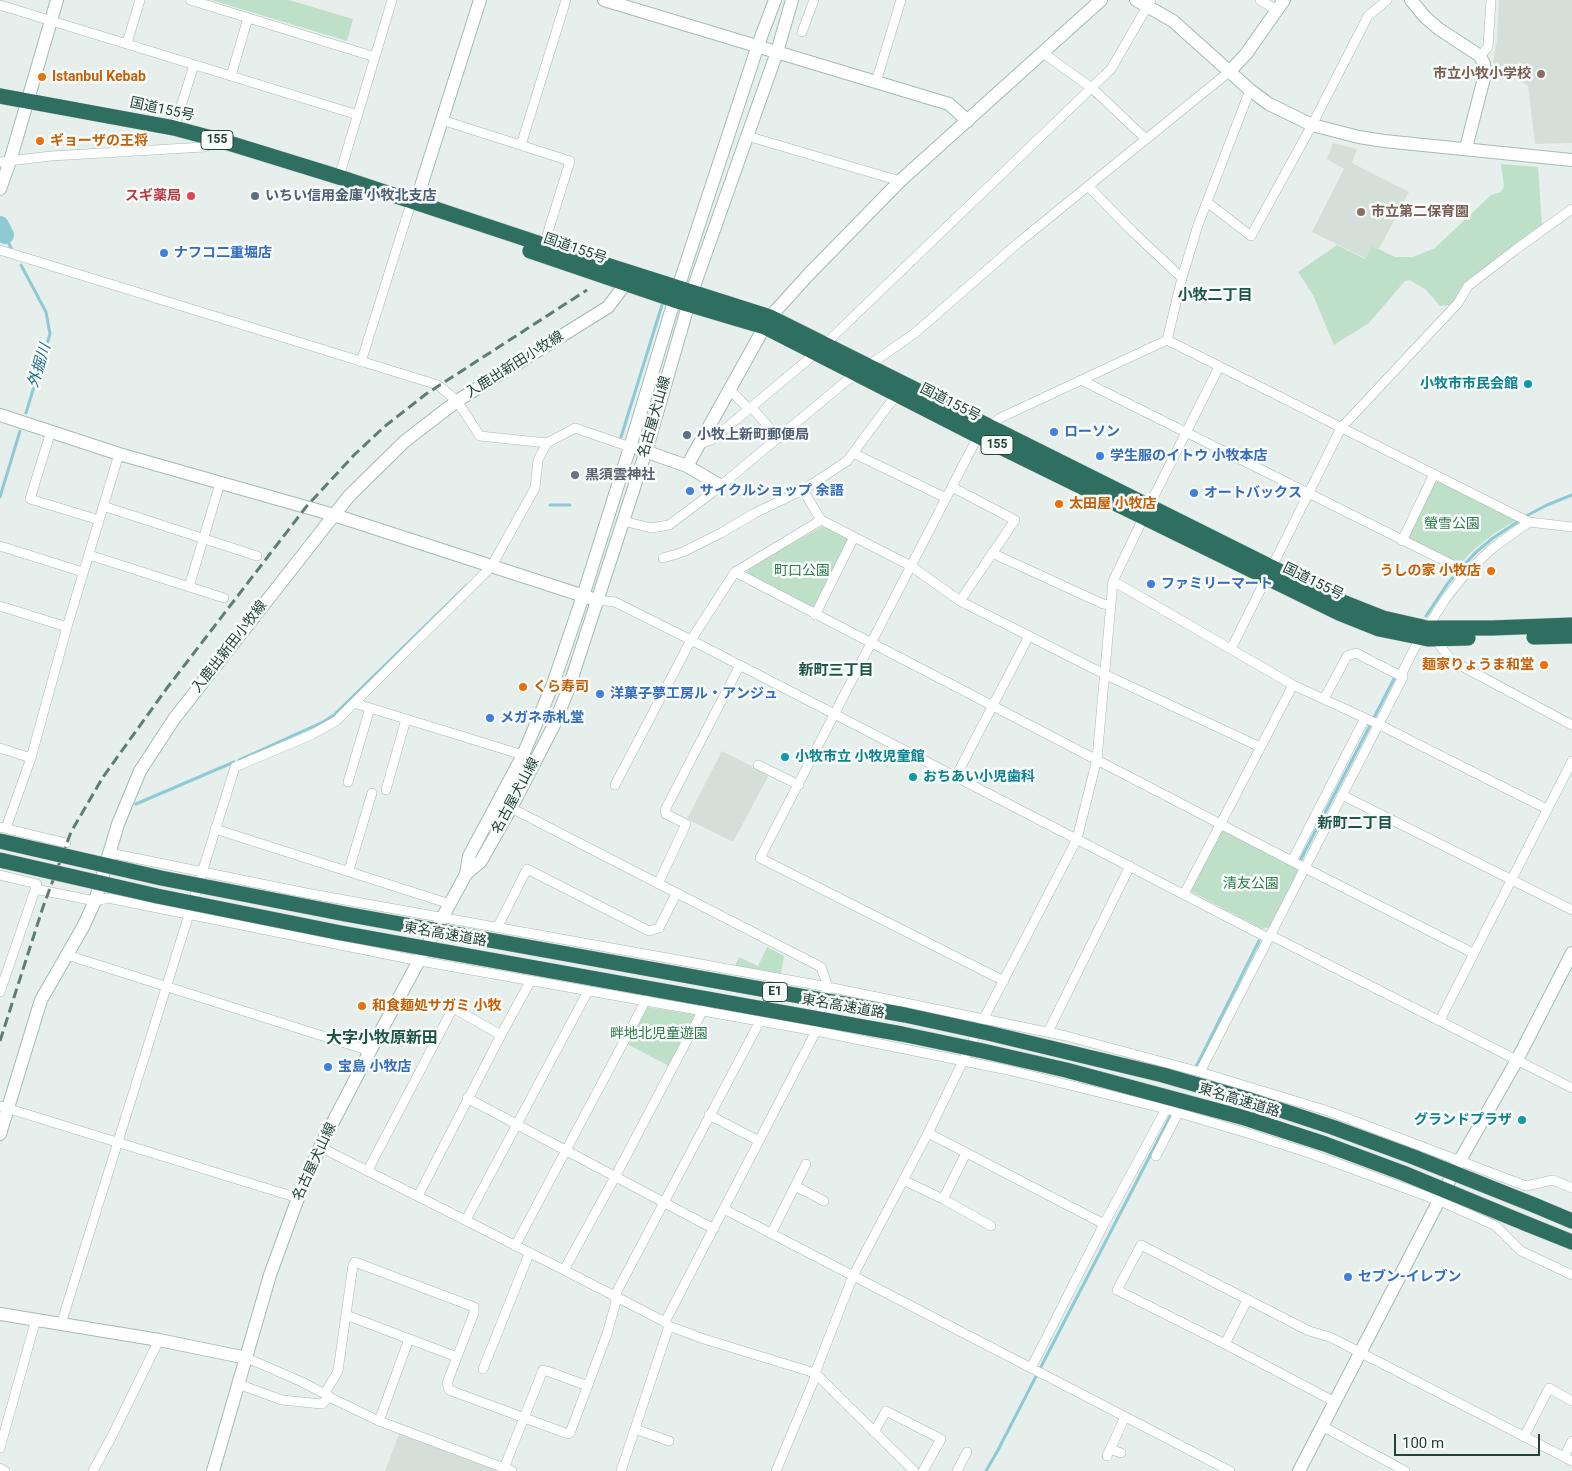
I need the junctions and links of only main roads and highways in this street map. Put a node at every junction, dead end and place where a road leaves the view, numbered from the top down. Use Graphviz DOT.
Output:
graph roads {
  1 [pos="0,96"];
  2 [pos="419,203"];
  3 [pos="683,296"];
  4 [pos="862,371"];
  5 [pos="985,432"];
  6 [pos="1572,625"];
  7 [pos="1428,635"];
  8 [pos="1572,636"];
  9 [pos="2,832"];
  10 [pos="0,860"];
  11 [pos="1572,1221"];
  12 [pos="1572,1242"];
  1 -- 2 [label="highway, 国道155号 / 155"];
  2 -- 3 [label="highway, 国道155号 / 155"];
  2 -- 3 [label="highway, 国道155号 / 155"];
  3 -- 4 [label="highway, 国道155号 / 155"];
  4 -- 5 [label="highway, 国道155号 / 155"];
  4 -- 5 [label="highway, 国道155号 / 155"];
  5 -- 7 [label="highway, 国道155号 / 155"];
  6 -- 7 [label="highway, 国道155号 / 155"];
  7 -- 8 [label="highway, 国道155号 / 155"];
  9 -- 11 [label="highway, 東名高速道路 / E1, bridge"];
  10 -- 12 [label="highway, 東名高速道路 / E1, bridge"];
}
